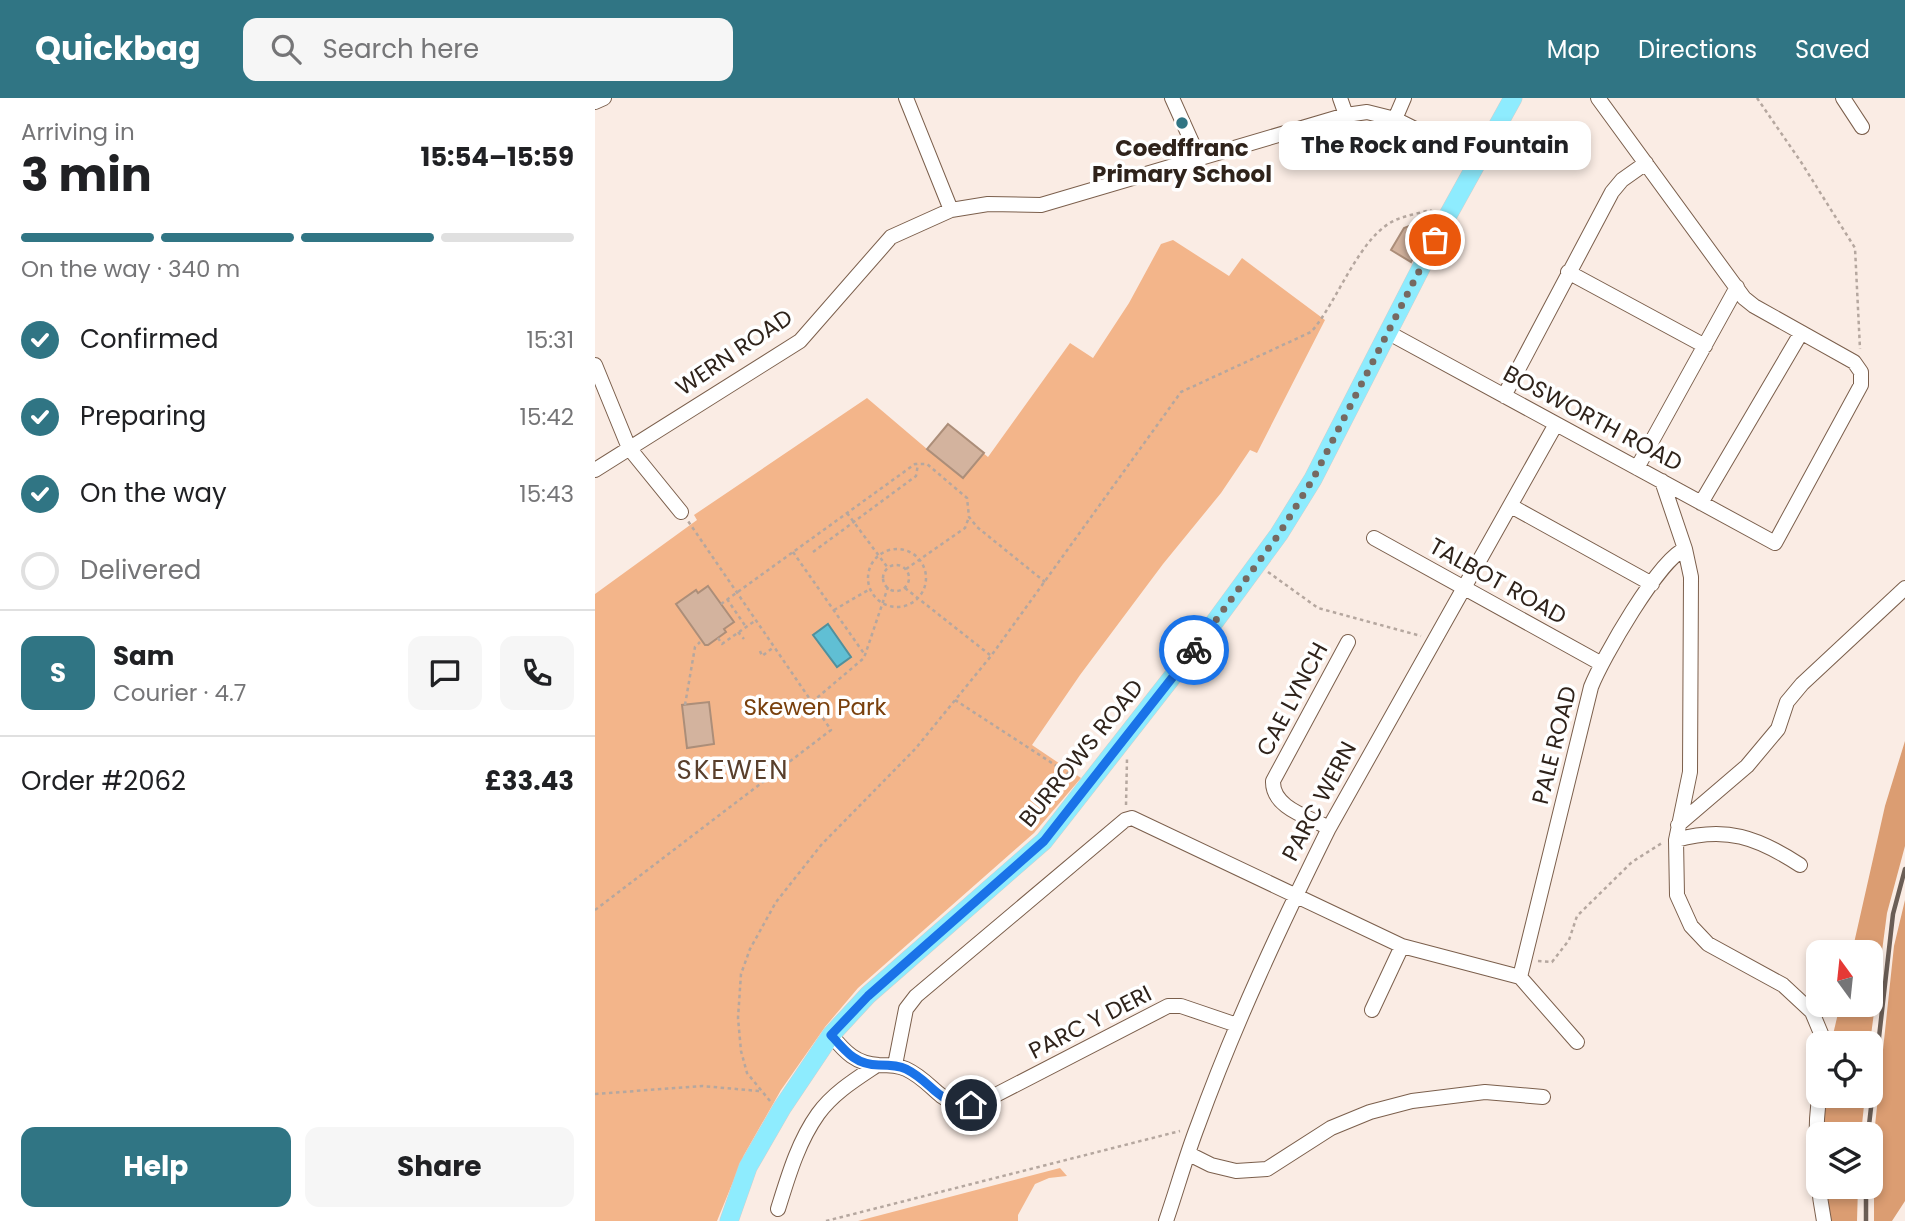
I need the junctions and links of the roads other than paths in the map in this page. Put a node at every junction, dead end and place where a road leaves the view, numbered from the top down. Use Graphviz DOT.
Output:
graph roads {
  1 [pos="604,98"];
  2 [pos="906,98"];
  3 [pos="1172,98"];
  4 [pos="1340,98"];
  5 [pos="1404,98"];
  6 [pos="1513,98"];
  7 [pos="1598,98"];
  8 [pos="1843,98"];
  9 [pos="595,102"];
  10 [pos="1346,115"];
  11 [pos="1395,118"];
  12 [pos="1862,127"];
  13 [pos="1199,158"];
  14 [pos="1479,161"];
  15 [pos="1646,163"];
  16 [pos="951,210"];
  17 [pos="1568,272"];
  18 [pos="1737,287"];
  19 [pos="1389,333"];
  20 [pos="1801,333"];
  21 [pos="1705,346"];
  22 [pos="595,365"];
  23 [pos="599,385"];
  24 [pos="1504,396"];
  25 [pos="1556,424"];
  26 [pos="629,448"];
  27 [pos="1637,468"];
  28 [pos="595,470"];
  29 [pos="1662,481"];
  30 [pos="1701,503"];
  31 [pos="1511,506"];
  32 [pos="681,512"];
  33 [pos="1374,538"];
  34 [pos="1685,549"];
  35 [pos="1653,584"];
  36 [pos="1463,589"];
  37 [pos="1905,589"];
  38 [pos="1348,642"];
  39 [pos="1600,663"];
  40 [pos="1678,825"];
  41 [pos="1329,828"];
  42 [pos="1676,840"];
  43 [pos="1800,865"];
  44 [pos="1295,896"];
  45 [pos="1402,946"];
  46 [pos="1520,977"];
  47 [pos="1372,1010"];
  48 [pos="1237,1025"];
  49 [pos="1820,1031"];
  50 [pos="831,1035"];
  51 [pos="1577,1042"];
  52 [pos="877,1065"];
  53 [pos="895,1065"];
  54 [pos="1543,1097"];
  55 [pos="1818,1108"];
  56 [pos="1189,1154"];
  57 [pos="778,1209"];
  58 [pos="729,1221"];
  59 [pos="1167,1221"];
  60 [pos="1824,1221"];
  1 -- 9 [label="street"];
  2 -- 16 [label="street"];
  3 -- 13 [label="street"];
  4 -- 10 [label="street"];
  5 -- 11 [label="street"];
  6 -- 14 [label="main road, BURROWS ROAD"];
  7 -- 15 [label="street"];
  8 -- 12 [label="street"];
  10 -- 11 [label="street, WERN ROAD"];
  10 -- 13 [label="street, WERN ROAD"];
  11 -- 14 [label="street, WERN ROAD"];
  13 -- 16 [label="street, WERN ROAD"];
  14 -- 19 [label="main road, BURROWS ROAD"];
  15 -- 17 [label="street"];
  15 -- 18 [label="street"];
  16 -- 26 [label="street, WERN ROAD"];
  17 -- 21 [label="street"];
  17 -- 24 [label="street"];
  18 -- 20 [label="street"];
  18 -- 21 [label="street"];
  19 -- 24 [label="street, BOSWORTH ROAD"];
  19 -- 50 [label="main road, BURROWS ROAD"];
  20 -- 30 [label="street"];
  20 -- 30 [label="street, BOSWORTH ROAD"];
  21 -- 27 [label="street"];
  22 -- 23 [label="street"];
  23 -- 26 [label="street"];
  24 -- 25 [label="street, BOSWORTH ROAD"];
  25 -- 27 [label="street, BOSWORTH ROAD"];
  25 -- 31 [label="street, PARC WERN"];
  26 -- 28 [label="street, WERN ROAD"];
  26 -- 32 [label="street"];
  27 -- 29 [label="street, BOSWORTH ROAD"];
  29 -- 30 [label="street, BOSWORTH ROAD"];
  29 -- 34 [label="street"];
  31 -- 35 [label="street"];
  31 -- 36 [label="street, PARC WERN"];
  33 -- 36 [label="street, TALBOT ROAD"];
  34 -- 35 [label="street, PALE ROAD"];
  34 -- 40 [label="street"];
  35 -- 39 [label="street, PALE ROAD"];
  36 -- 39 [label="street, TALBOT ROAD"];
  36 -- 41 [label="street, PARC WERN"];
  37 -- 40 [label="street"];
  38 -- 41 [label="street, CAE LYNCH"];
  39 -- 46 [label="street, PALE ROAD"];
  40 -- 42 [label="street"];
  41 -- 44 [label="street, PARC WERN"];
  42 -- 43 [label="street"];
  42 -- 49 [label="street"];
  44 -- 45 [label="street"];
  44 -- 48 [label="street, PARC WERN"];
  44 -- 53 [label="street"];
  45 -- 46 [label="street"];
  45 -- 47 [label="street"];
  46 -- 51 [label="street"];
  48 -- 53 [label="street, PARC Y DERI"];
  48 -- 56 [label="street, PARC WERN"];
  50 -- 52 [label="street"];
  50 -- 58 [label="main road, BURROWS ROAD"];
  52 -- 53 [label="street"];
  52 -- 57 [label="street"];
  54 -- 56 [label="street"];
  55 -- 60 [label="street"];
  56 -- 59 [label="street, PARC WERN"];
}
